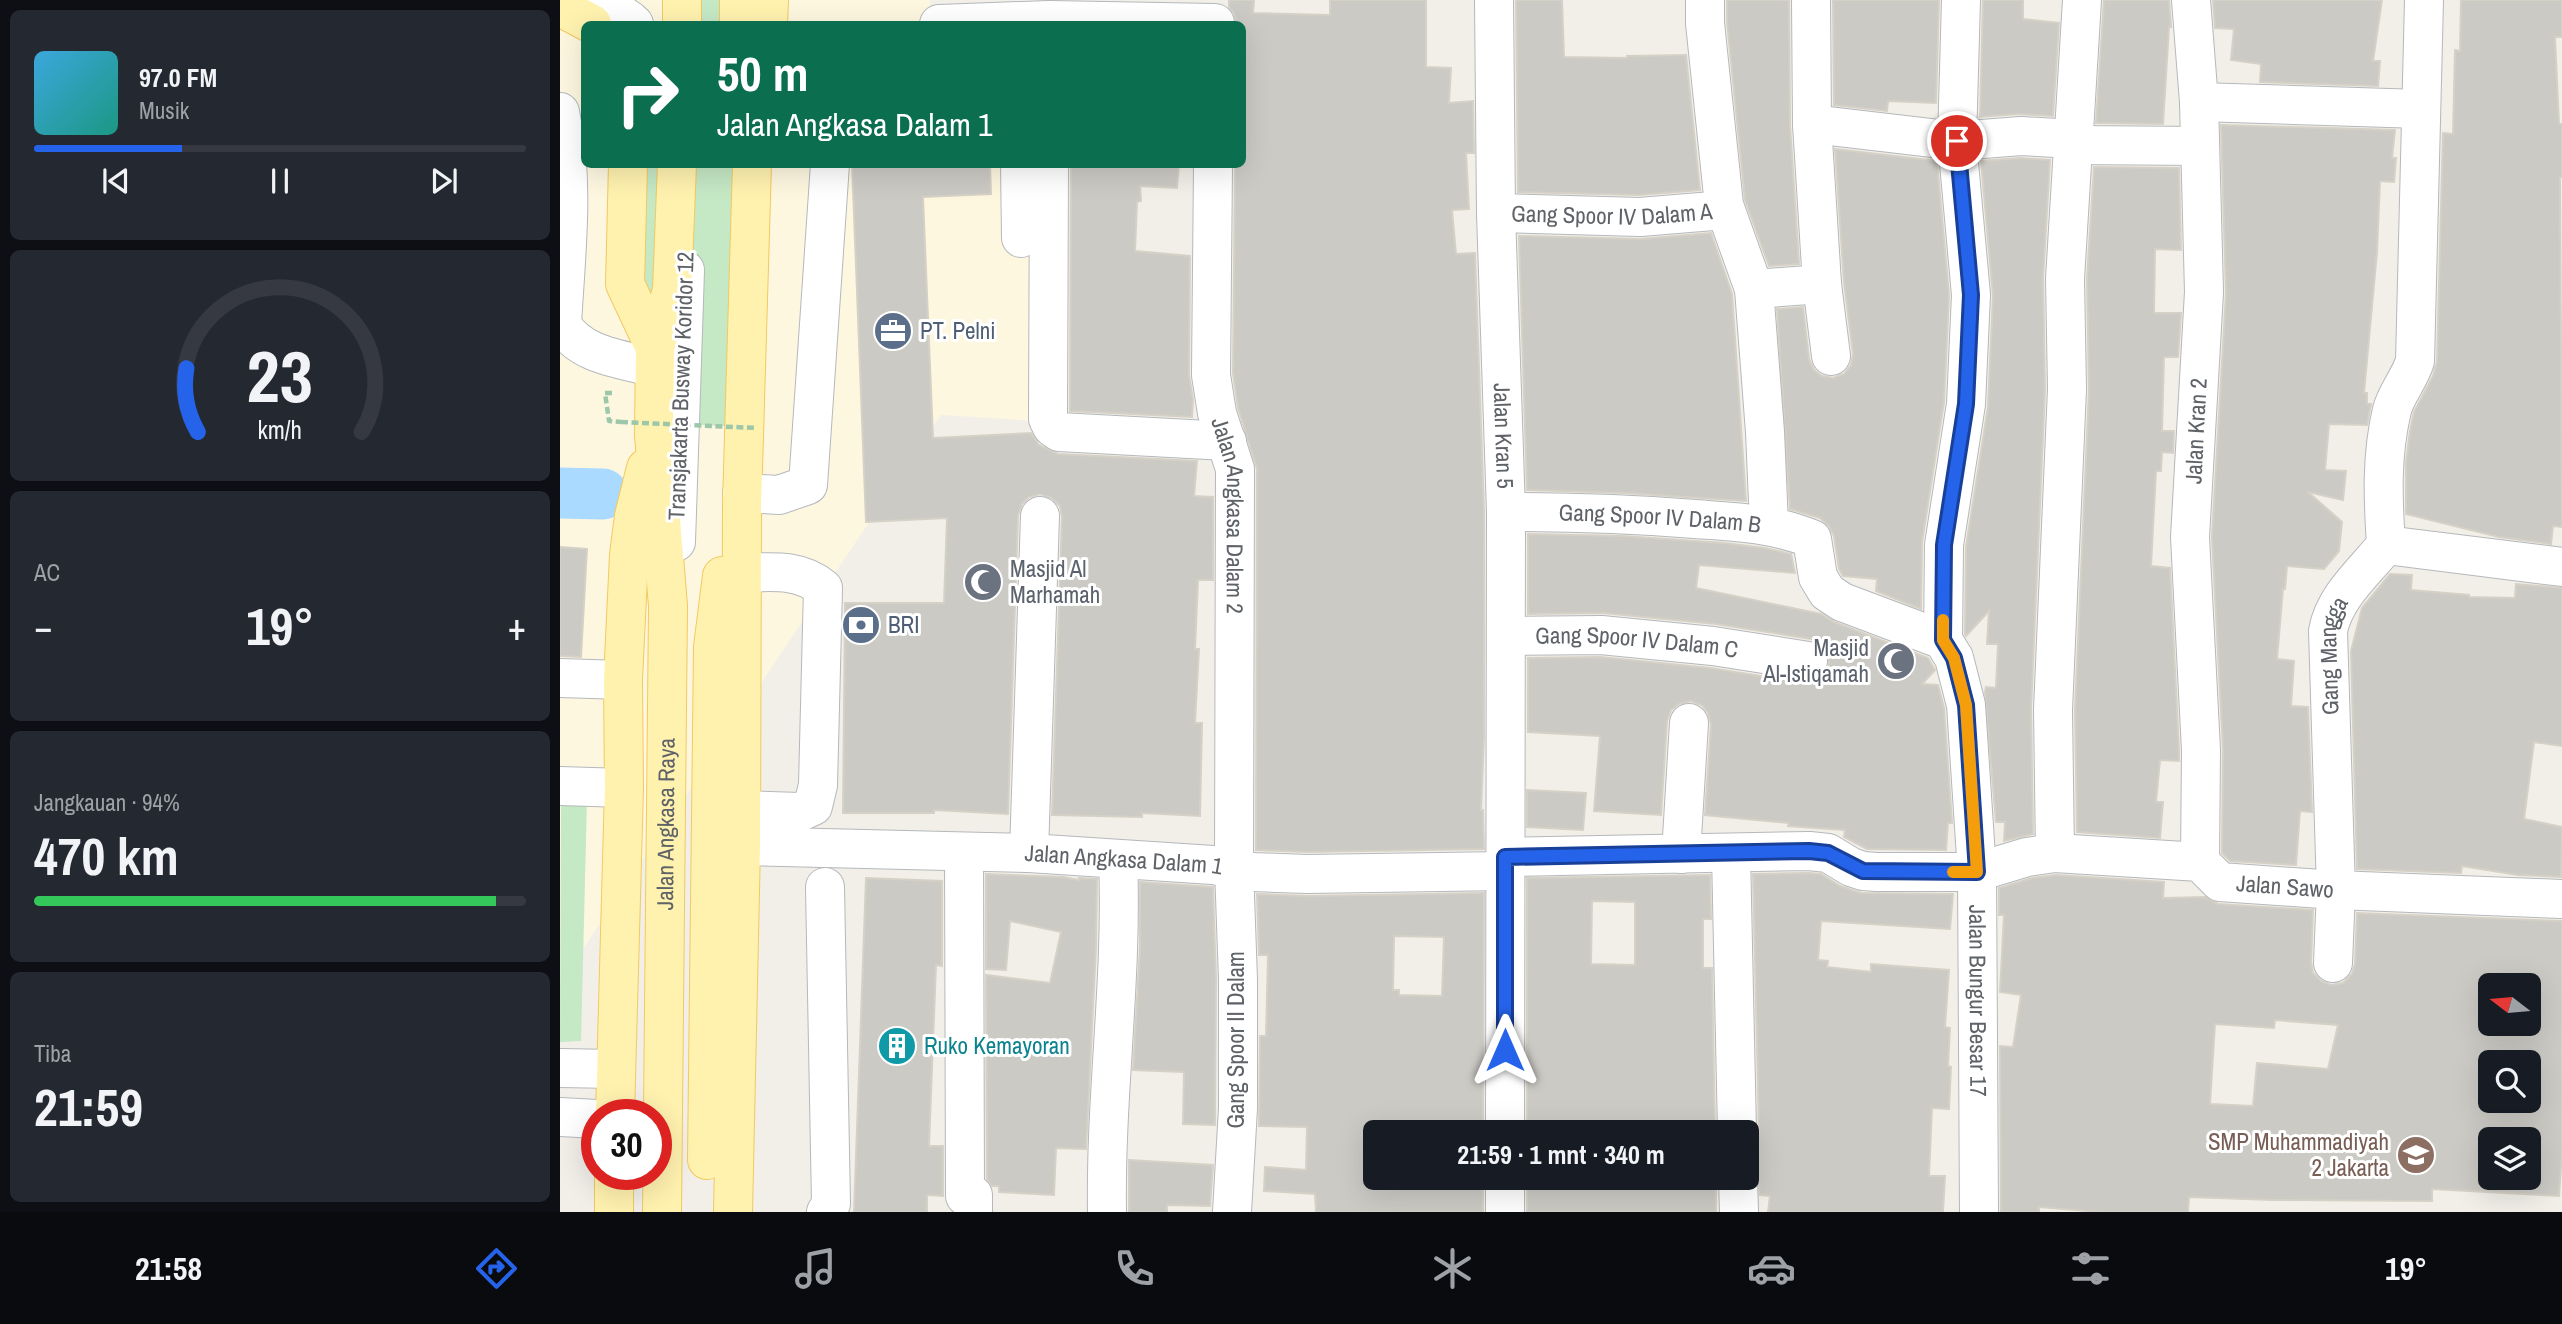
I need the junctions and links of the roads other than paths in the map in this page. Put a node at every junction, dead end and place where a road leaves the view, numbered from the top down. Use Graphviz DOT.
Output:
graph roads {
  1 [pos="682,0"];
  2 [pos="739,0"];
  3 [pos="769,0"];
  4 [pos="1493,0"];
  5 [pos="1704,0"];
  6 [pos="1811,0"];
  7 [pos="1961,0"];
  8 [pos="2082,0"];
  9 [pos="2190,0"];
  10 [pos="2424,0"];
  11 [pos="560,6"];
  12 [pos="1049,15"];
  13 [pos="1216,16"];
  14 [pos="587,21"];
  15 [pos="632,21"];
  16 [pos="682,21"];
  17 [pos="739,21"];
  18 [pos="768,21"];
  19 [pos="976,21"];
  20 [pos="2199,102"];
  21 [pos="2421,109"];
  22 [pos="560,112"];
  23 [pos="1812,124"];
  24 [pos="1957,141"];
  25 [pos="2075,142"];
  26 [pos="2200,146"];
  27 [pos="628,168"];
  28 [pos="677,168"];
  29 [pos="686,168"];
  30 [pos="752,168"];
  31 [pos="830,168"];
  32 [pos="1020,168"];
  33 [pos="1049,168"];
  34 [pos="1213,168"];
  35 [pos="1725,210"];
  36 [pos="1496,213"];
  37 [pos="1021,238"];
  38 [pos="1822,284"];
  39 [pos="1754,289"];
  40 [pos="1831,356"];
  41 [pos="655,358"];
  42 [pos="638,429"];
  43 [pos="1227,441"];
  44 [pos="742,498"];
  45 [pos="1506,512"];
  46 [pos="1040,516"];
  47 [pos="1769,525"];
  48 [pos="2386,545"];
  49 [pos="2562,568"];
  50 [pos="741,573"];
  51 [pos="668,607"];
  52 [pos="1506,636"];
  53 [pos="1943,640"];
  54 [pos="1808,661"];
  55 [pos="560,678"];
  56 [pos="623,680"];
  57 [pos="1689,723"];
  58 [pos="560,786"];
  59 [pos="624,788"];
  60 [pos="741,828"];
  61 [pos="964,852"];
  62 [pos="1029,853"];
  63 [pos="1731,853"];
  64 [pos="2054,853"];
  65 [pos="1681,854"];
  66 [pos="1118,859"];
  67 [pos="2200,862"];
  68 [pos="1505,864"];
  69 [pos="1234,869"];
  70 [pos="1977,872"];
  71 [pos="825,887"];
  72 [pos="2336,890"];
  73 [pos="2562,899"];
  74 [pos="2333,963"];
  75 [pos="560,1069"];
  76 [pos="615,1069"];
  77 [pos="615,1099"];
  78 [pos="560,1117"];
  79 [pos="581,1118"];
  80 [pos="1505,1120"];
  81 [pos="1737,1120"];
  82 [pos="614,1190"];
  83 [pos="1506,1190"];
  84 [pos="1738,1190"];
  85 [pos="614,1212"];
  86 [pos="662,1212"];
  87 [pos="707,1212"];
  88 [pos="733,1212"];
  89 [pos="826,1212"];
  90 [pos="973,1212"];
  91 [pos="1107,1212"];
  92 [pos="1232,1212"];
  93 [pos="1506,1212"];
  94 [pos="1739,1212"];
  95 [pos="1979,1212"];
  1 -- 16 [label="main road"];
  2 -- 17 [label="main road"];
  3 -- 18 [label="main road"];
  4 -- 36 [label="street, Jalan Kran 5"];
  5 -- 35 [label="street"];
  6 -- 23 [label="street"];
  7 -- 24 [label="street"];
  8 -- 25 [label="street"];
  9 -- 20 [label="street, Jalan Kran 2"];
  10 -- 21 [label="street"];
  11 -- 14 [label="main road"];
  11 -- 15 [label="street"];
  12 -- 13 [label="street"];
  12 -- 19 [label="street"];
  20 -- 21 [label="street"];
  20 -- 26 [label="street, Jalan Kran 2"];
  21 -- 48 [label="street"];
  22 -- 41 [label="street"];
  23 -- 24 [label="street"];
  23 -- 38 [label="street"];
  24 -- 25 [label="street"];
  24 -- 53 [label="street"];
  25 -- 26 [label="street"];
  25 -- 64 [label="street"];
  26 -- 67 [label="street, Jalan Kran 2"];
  27 -- 41 [label="main road, Jalan Angkasa Raya"];
  28 -- 41 [label="main road, Jalan Angkasa Raya"];
  29 -- 51 [label="street, Transjakarta Busway Koridor 12"];
  30 -- 44 [label="main road, Jalan Angkasa Raya"];
  31 -- 44 [label="street"];
  32 -- 37 [label="street"];
  33 -- 43 [label="street"];
  34 -- 43 [label="street, Jalan Angkasa Dalam 2"];
  35 -- 36 [label="street, Gang Spoor IV Dalam A"];
  35 -- 39 [label="street"];
  36 -- 45 [label="street, Jalan Kran 5"];
  38 -- 39 [label="street"];
  38 -- 40 [label="street"];
  39 -- 47 [label="street"];
  41 -- 42 [label="main road, Jalan Angkasa Raya"];
  42 -- 51 [label="main road, Jalan Angkasa Raya"];
  42 -- 56 [label="main road, Jalan Angkasa Raya"];
  43 -- 69 [label="street, Jalan Angkasa Dalam 2"];
  44 -- 50 [label="main road, Jalan Angkasa Raya"];
  44 -- 87 [label="main road, Jalan Angkasa Raya"];
  45 -- 47 [label="street, Gang Spoor IV Dalam B"];
  45 -- 52 [label="street, Jalan Kran 5"];
  46 -- 62 [label="street"];
  47 -- 53 [label="street, Gang Spoor IV Dalam B"];
  48 -- 49 [label="street"];
  48 -- 72 [label="street, Gang Mangga"];
  50 -- 60 [label="main road, Jalan Angkasa Raya"];
  50 -- 60 [label="street"];
  51 -- 86 [label="main road, Jalan Angkasa Raya"];
  52 -- 54 [label="street, Gang Spoor IV Dalam C"];
  52 -- 68 [label="street, Jalan Kran 5"];
  53 -- 70 [label="street, Jalan Bungur Besar 17"];
  55 -- 56 [label="street"];
  56 -- 59 [label="main road, Jalan Angkasa Raya"];
  57 -- 65 [label="street"];
  58 -- 59 [label="street"];
  59 -- 76 [label="main road, Jalan Angkasa Raya"];
  60 -- 61 [label="street, Jalan Angkasa Dalam 1"];
  60 -- 88 [label="main road, Jalan Angkasa Raya"];
  61 -- 62 [label="street, Jalan Angkasa Dalam 1"];
  61 -- 90 [label="street"];
  62 -- 66 [label="street, Jalan Angkasa Dalam 1"];
  63 -- 65 [label="street, Jalan Angkasa Dalam 1"];
  63 -- 70 [label="street, Jalan Angkasa Dalam 1"];
  63 -- 81 [label="street"];
  64 -- 67 [label="street"];
  64 -- 70 [label="street"];
  65 -- 68 [label="street, Jalan Angkasa Dalam 1"];
  66 -- 69 [label="street, Jalan Angkasa Dalam 1"];
  66 -- 91 [label="street"];
  67 -- 72 [label="street, Jalan Sawo"];
  68 -- 69 [label="street, Jalan Angkasa Dalam 1"];
  68 -- 80 [label="street, Jalan Kran 5"];
  69 -- 92 [label="street, Gang Spoor II Dalam"];
  70 -- 95 [label="street, Jalan Bungur Besar 17"];
  71 -- 89 [label="street"];
  72 -- 73 [label="street, Jalan Sawo"];
  72 -- 74 [label="street, Gang Mangga"];
  75 -- 76 [label="street"];
  76 -- 77 [label="main road, Jalan Angkasa Raya"];
  78 -- 79 [label="street"];
  82 -- 85 [label="main road"];
  83 -- 93 [label="street"];
  84 -- 94 [label="street"];
}
